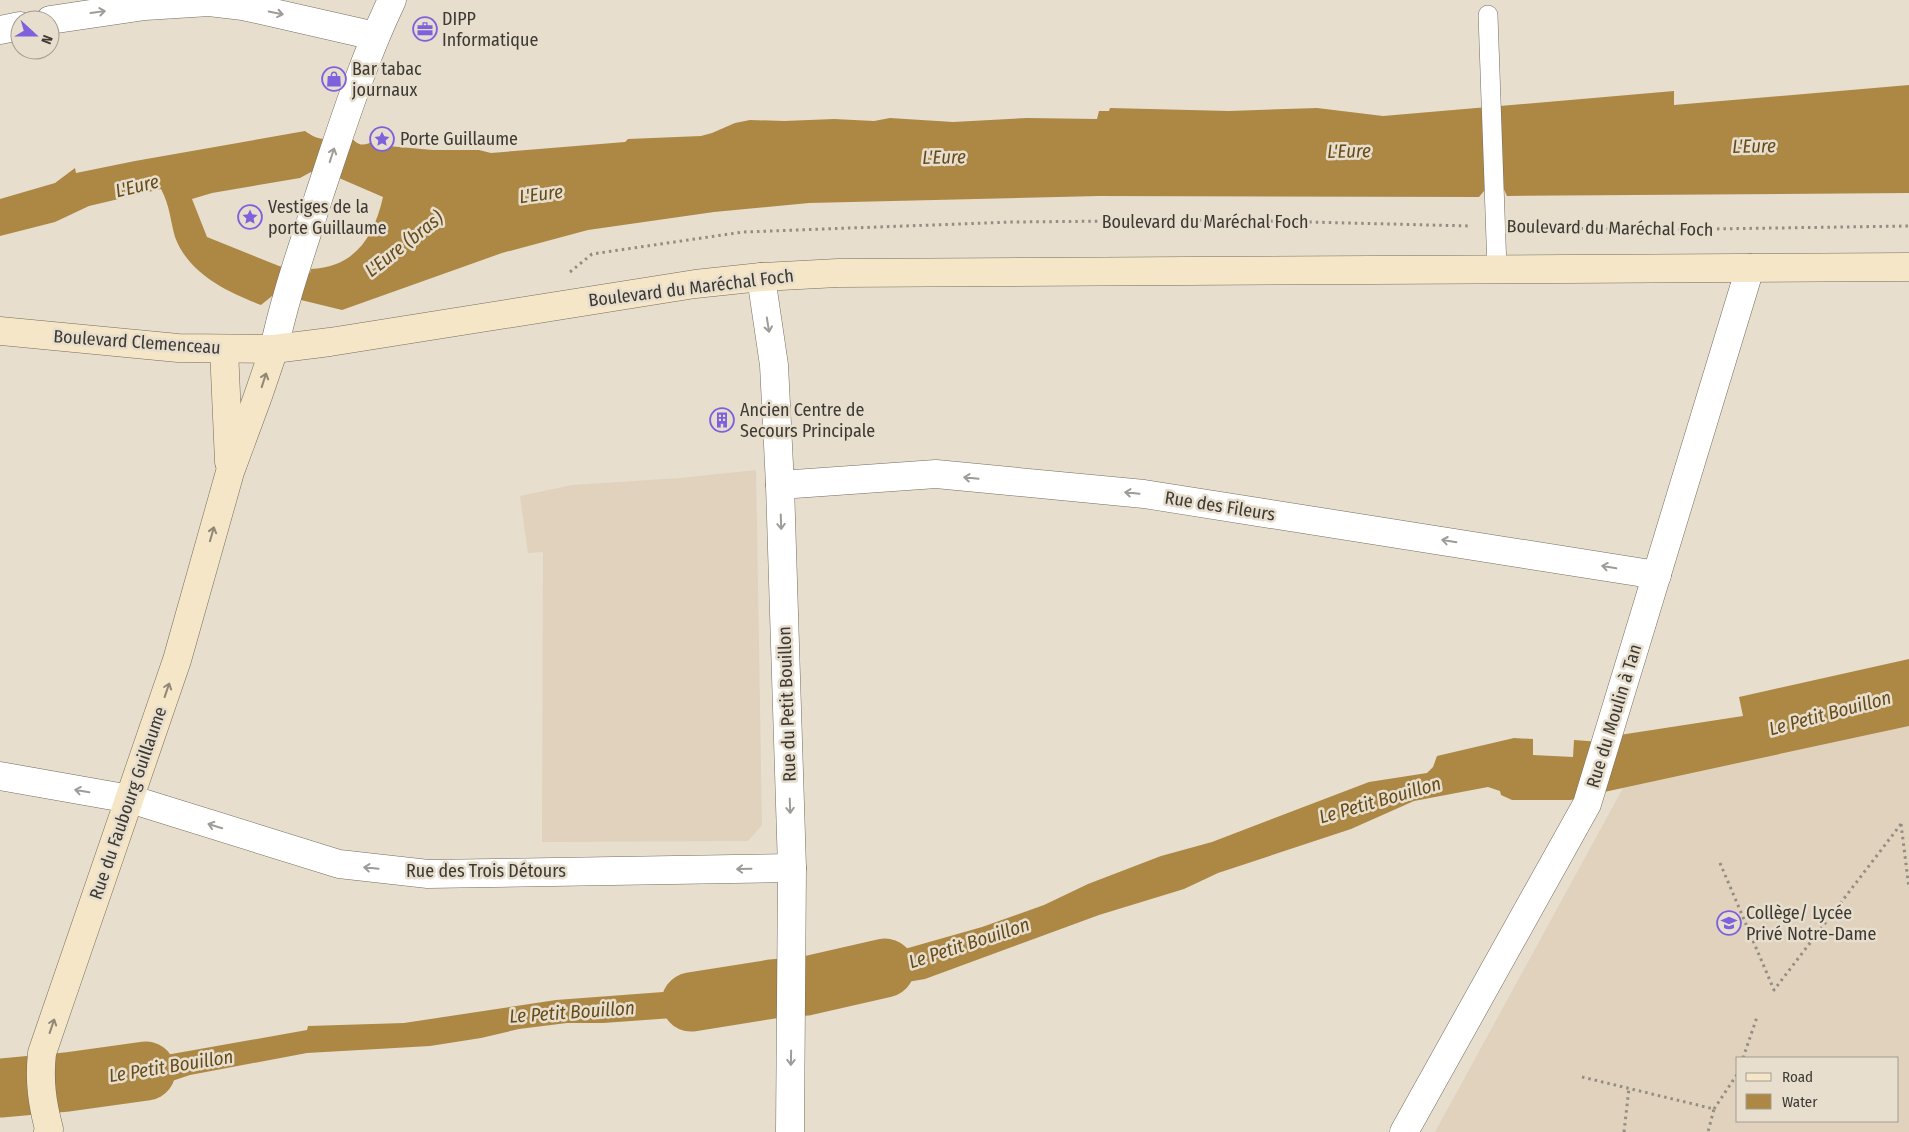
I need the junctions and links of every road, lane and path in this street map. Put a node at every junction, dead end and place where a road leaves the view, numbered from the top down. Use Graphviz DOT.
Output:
graph roads {
  1 [pos="392,0"];
  2 [pos="1488,15"];
  3 [pos="60,19"];
  4 [pos="375,36"];
  5 [pos="1495,226"];
  6 [pos="1909,226"];
  7 [pos="1909,267"];
  8 [pos="1750,268"];
  9 [pos="1497,269"];
  10 [pos="568,273"];
  11 [pos="760,277"];
  12 [pos="0,331"];
  13 [pos="224,349"];
  14 [pos="274,349"];
  15 [pos="230,472"];
  16 [pos="780,485"];
  17 [pos="1657,575"];
  18 [pos="0,776"];
  19 [pos="130,799"];
  20 [pos="1720,863"];
  21 [pos="792,868"];
  22 [pos="1909,888"];
  23 [pos="1757,1016"];
  24 [pos="1743,1057"];
  25 [pos="1736,1076"];
  26 [pos="1582,1078"];
  27 [pos="1629,1088"];
  28 [pos="1714,1108"];
  29 [pos="50,1131"];
  30 [pos="790,1132"];
  31 [pos="1404,1132"];
  32 [pos="1624,1132"];
  33 [pos="1708,1132"];
  1 -- 4 [label="street"];
  2 -- 5 [label="lane"];
  3 -- 4 [label="street, one-way"];
  14 -- 4 [label="street, one-way"];
  5 -- 6 [label="path, Boulevard du Maréchal Foch"];
  5 -- 9 [label="lane"];
  5 -- 10 [label="path, Boulevard du Maréchal Foch"];
  7 -- 8 [label="main road, Boulevard du Maréchal Foch"];
  8 -- 9 [label="main road, Boulevard du Maréchal Foch"];
  8 -- 17 [label="street, Rue du Moulin à Tan"];
  9 -- 11 [label="main road, Boulevard du Maréchal Foch"];
  11 -- 14 [label="main road, Boulevard du Maréchal Foch"];
  11 -- 16 [label="street, Rue du Petit Bouillon, one-way"];
  12 -- 13 [label="main road, Boulevard Clemenceau"];
  13 -- 14 [label="main road, Boulevard Clemenceau"];
  13 -- 15 [label="main road, Rue du Faubourg Guillaume"];
  15 -- 14 [label="main road, Rue du Faubourg Guillaume, one-way"];
  19 -- 15 [label="main road, Rue du Faubourg Guillaume, one-way"];
  17 -- 16 [label="street, Rue des Fileurs, one-way"];
  16 -- 21 [label="street, Rue du Petit Bouillon, one-way"];
  17 -- 31 [label="street, Rue du Moulin à Tan"];
  19 -- 18 [label="street, Rue des Trois Détours, one-way"];
  21 -- 19 [label="street, Rue des Trois Détours, one-way"];
  29 -- 19 [label="main road, Rue du Faubourg Guillaume, one-way"];
  20 -- 22 [label="path"];
  21 -- 30 [label="street, Rue du Petit Bouillon, one-way"];
  23 -- 24 [label="path"];
  25 -- 28 [label="path"];
  26 -- 27 [label="path"];
  27 -- 28 [label="path"];
  27 -- 32 [label="path"];
  28 -- 33 [label="path"];
}
